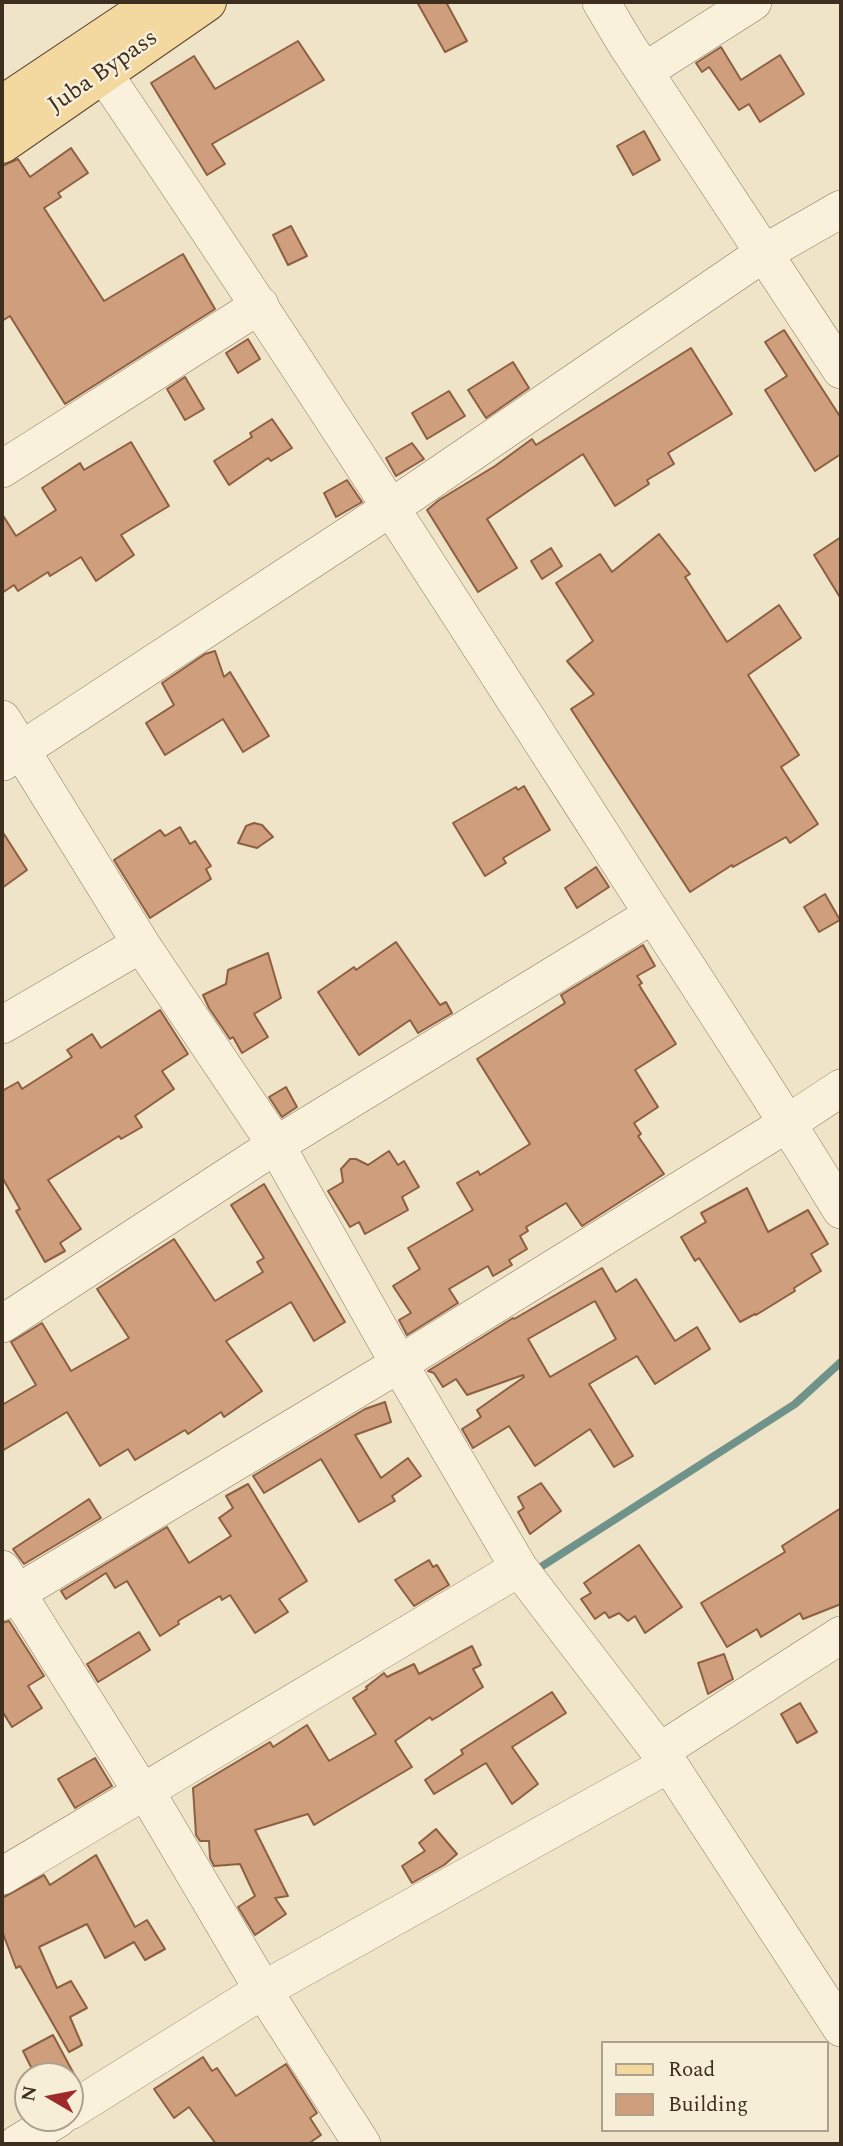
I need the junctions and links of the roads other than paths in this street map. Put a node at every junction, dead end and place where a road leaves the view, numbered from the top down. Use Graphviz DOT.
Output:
graph roads {
  1 [pos="156,2"];
  2 [pos="207,2"];
  3 [pos="589,2"];
  4 [pos="601,2"];
  5 [pos="753,2"];
  6 [pos="636,58"];
  7 [pos="95,61"];
  8 [pos="2,105"];
  9 [pos="2,144"];
  10 [pos="841,209"];
  11 [pos="764,253"];
  12 [pos="260,305"];
  13 [pos="841,370"];
  14 [pos="2,469"];
  15 [pos="391,507"];
  16 [pos="2,719"];
  17 [pos="12,756"];
  18 [pos="652,915"];
  19 [pos="142,944"];
  20 [pos="2,1025"];
  21 [pos="841,1088"];
  22 [pos="788,1124"];
  23 [pos="276,1145"];
  24 [pos="841,1210"];
  25 [pos="2,1324"];
  26 [pos="399,1364"];
  27 [pos="519,1568"];
  28 [pos="7,1588"];
  29 [pos="841,1635"];
  30 [pos="664,1758"];
  31 [pos="142,1793"];
  32 [pos="2,1876"];
  33 [pos="263,1990"];
  34 [pos="837,2012"];
  35 [pos="84,2102"];
  36 [pos="36,2132"];
  37 [pos="17,2144"];
  38 [pos="362,2144"];
  1 -- 7 [label="main road, Juba Bypass"];
  2 -- 7 [label="main road, Juba Bypass"];
  3 -- 6 [label="street"];
  4 -- 6 [label="street"];
  5 -- 6 [label="street"];
  6 -- 11 [label="street"];
  7 -- 8 [label="main road, Juba Bypass"];
  7 -- 9 [label="main road, Juba Bypass"];
  7 -- 12 [label="street"];
  10 -- 11 [label="street"];
  11 -- 13 [label="street"];
  11 -- 15 [label="street"];
  12 -- 14 [label="street"];
  12 -- 15 [label="street"];
  15 -- 17 [label="street"];
  15 -- 18 [label="street"];
  16 -- 17 [label="street"];
  17 -- 19 [label="street"];
  18 -- 22 [label="street"];
  18 -- 23 [label="street"];
  19 -- 20 [label="street"];
  19 -- 23 [label="street"];
  21 -- 22 [label="street"];
  22 -- 24 [label="street"];
  22 -- 26 [label="street"];
  23 -- 25 [label="street"];
  23 -- 26 [label="street"];
  26 -- 27 [label="street"];
  26 -- 28 [label="street"];
  27 -- 30 [label="street"];
  27 -- 31 [label="street"];
  28 -- 31 [label="street"];
  29 -- 30 [label="street"];
  30 -- 33 [label="street"];
  30 -- 34 [label="street"];
  31 -- 32 [label="street"];
  31 -- 33 [label="street"];
  33 -- 35 [label="street"];
  33 -- 38 [label="street"];
  36 -- 37 [label="street"];
}
